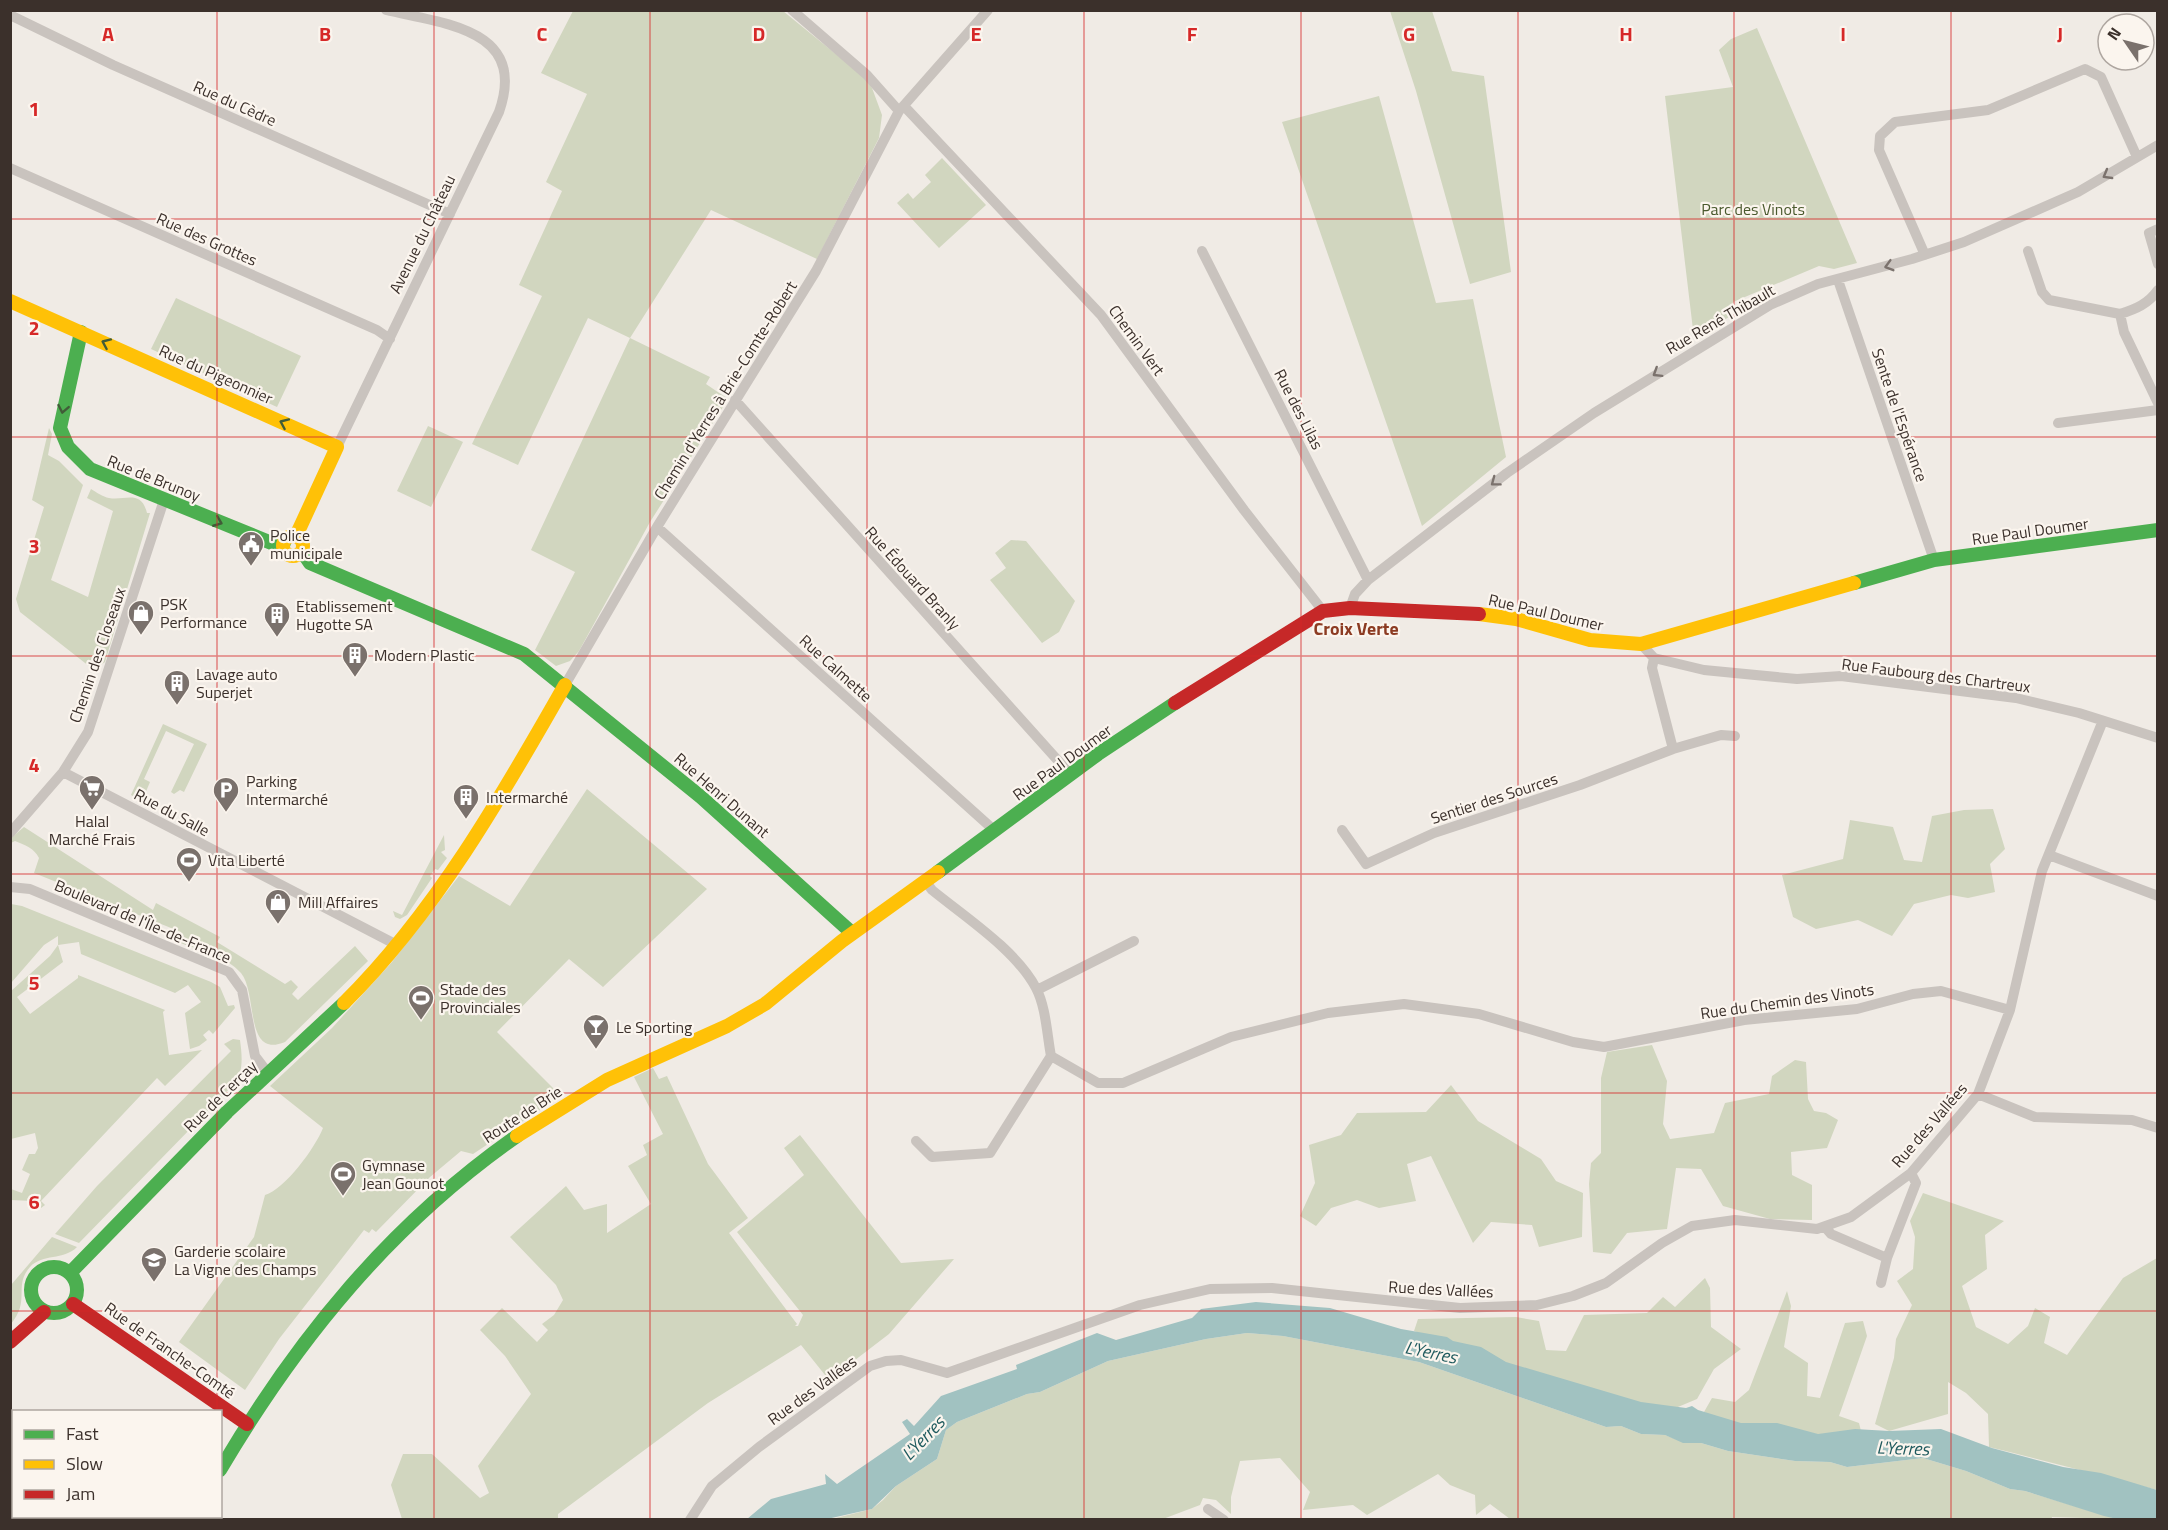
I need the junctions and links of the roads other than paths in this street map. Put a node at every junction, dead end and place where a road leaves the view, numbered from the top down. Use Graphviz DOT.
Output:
graph roads {
  1 [pos="19,10"];
  2 [pos="386,10"];
  3 [pos="792,10"];
  4 [pos="988,10"];
  5 [pos="10,15"];
  6 [pos="901,109"];
  7 [pos="2157,145"];
  8 [pos="2137,157"];
  9 [pos="10,168"];
  10 [pos="450,214"];
  11 [pos="2157,229"];
  12 [pos="1202,251"];
  13 [pos="2028,251"];
  14 [pos="1925,255"];
  15 [pos="2157,264"];
  16 [pos="1838,280"];
  17 [pos="2157,290"];
  18 [pos="10,301"];
  19 [pos="2120,314"];
  20 [pos="81,332"];
  21 [pos="390,339"];
  22 [pos="735,400"];
  23 [pos="2157,403"];
  24 [pos="2157,410"];
  25 [pos="2058,423"];
  26 [pos="337,447"];
  27 [pos="164,500"];
  28 [pos="657,527"];
  29 [pos="2157,530"];
  30 [pos="290,540"];
  31 [pos="1934,560"];
  32 [pos="1368,580"];
  33 [pos="1350,608"];
  34 [pos="1323,611"];
  35 [pos="1641,644"];
  36 [pos="1654,658"];
  37 [pos="565,686"];
  38 [pos="2102,723"];
  39 [pos="1735,736"];
  40 [pos="2157,738"];
  41 [pos="1673,749"];
  42 [pos="63,772"];
  43 [pos="1070,774"];
  44 [pos="1342,830"];
  45 [pos="995,831"];
  46 [pos="10,833"];
  47 [pos="2049,855"];
  48 [pos="926,882"];
  49 [pos="10,887"];
  50 [pos="2157,896"];
  51 [pos="852,933"];
  52 [pos="1134,941"];
  53 [pos="395,944"];
  54 [pos="1037,990"];
  55 [pos="2010,1010"];
  56 [pos="1051,1056"];
  57 [pos="268,1073"];
  58 [pos="1978,1094"];
  59 [pos="2157,1128"];
  60 [pos="916,1141"];
  61 [pos="1911,1173"];
  62 [pos="1825,1227"];
  63 [pos="1887,1258"];
  64 [pos="70,1273"];
  65 [pos="1881,1283"];
  66 [pos="73,1304"];
  67 [pos="40,1308"];
  68 [pos="10,1342"];
  69 [pos="248,1424"];
  70 [pos="222,1467"];
  71 [pos="1208,1509"];
  72 [pos="690,1520"];
  73 [pos="1224,1520"];
  1 -- 5 [label="street"];
  2 -- 10 [label="street, Avenue du Château"];
  3 -- 6 [label="street, Chemin Vert"];
  4 -- 6 [label="street, Chemin d'Yerres à Brie-Comte-Robert"];
  5 -- 10 [label="street, Rue du Cèdre"];
  6 -- 22 [label="street, Chemin d'Yerres à Brie-Comte-Robert"];
  6 -- 34 [label="street, Chemin Vert"];
  7 -- 8 [label="street, Rue René Thibault"];
  8 -- 14 [label="street, Rue René Thibault, one-way"];
  8 -- 14 [label="street"];
  9 -- 21 [label="street, Rue des Grottes"];
  10 -- 21 [label="street, Avenue du Château"];
  11 -- 15 [label="street"];
  12 -- 32 [label="street, Rue des Lilas"];
  13 -- 19 [label="street"];
  14 -- 16 [label="street, Rue René Thibault, one-way"];
  16 -- 31 [label="street, Sente de l'Espérance"];
  16 -- 32 [label="street, Rue René Thibault, one-way"];
  17 -- 19 [label="street"];
  18 -- 20 [label="street"];
  19 -- 23 [label="street"];
  26 -- 20 [label="street, Rue du Pigeonnier, one-way"];
  20 -- 27 [label="street, Rue de Brunoy, one-way"];
  21 -- 26 [label="street, Avenue du Château"];
  22 -- 28 [label="street, Chemin d'Yerres à Brie-Comte-Robert"];
  22 -- 43 [label="street, Rue Édouard Branly"];
  24 -- 25 [label="street"];
  26 -- 30 [label="street, Avenue du Château"];
  27 -- 30 [label="street, Rue de Brunoy, one-way"];
  27 -- 42 [label="street, Chemin des Closeaux"];
  28 -- 37 [label="street, Chemin d'Yerres à Brie-Comte-Robert"];
  28 -- 45 [label="street, Rue Calmette"];
  29 -- 31 [label="street, Rue Paul Doumer"];
  30 -- 37 [label="street, Rue de Brunoy"];
  31 -- 35 [label="street, Rue Paul Doumer"];
  32 -- 33 [label="street, Rue René Thibault"];
  33 -- 34 [label="street, Rue Paul Doumer"];
  33 -- 35 [label="street, Rue Paul Doumer"];
  34 -- 43 [label="street, Rue Paul Doumer"];
  35 -- 36 [label="street"];
  36 -- 38 [label="street, Rue Faubourg des Chartreux"];
  36 -- 41 [label="street"];
  37 -- 51 [label="street, Rue Henri Dunant"];
  37 -- 53 [label="street, Rue de Cerçay"];
  38 -- 40 [label="street, Rue Faubourg des Chartreux"];
  38 -- 47 [label="street, Rue des Vallées"];
  39 -- 41 [label="street, Sentier des Sources"];
  41 -- 44 [label="street, Sentier des Sources"];
  42 -- 46 [label="street, Chemin des Closeaux"];
  42 -- 53 [label="street, Rue du Salle"];
  43 -- 45 [label="street, Rue Paul Doumer"];
  45 -- 48 [label="street, Rue Paul Doumer"];
  47 -- 50 [label="street"];
  47 -- 55 [label="street, Rue des Vallées"];
  48 -- 51 [label="street, Route de Brie"];
  48 -- 54 [label="street"];
  49 -- 57 [label="street, Boulevard de l'Île-de-France"];
  51 -- 69 [label="street, Route de Brie"];
  52 -- 54 [label="street"];
  53 -- 57 [label="street, Rue de Cerçay"];
  54 -- 56 [label="street"];
  55 -- 56 [label="street, Rue du Chemin des Vinots"];
  55 -- 58 [label="street, Rue des Vallées"];
  56 -- 60 [label="street"];
  57 -- 64 [label="street, Rue de Cerçay"];
  58 -- 59 [label="street"];
  58 -- 61 [label="street, Rue des Vallées"];
  61 -- 62 [label="street, Rue des Vallées"];
  61 -- 63 [label="street"];
  62 -- 63 [label="street"];
  62 -- 72 [label="street, Rue des Vallées"];
  63 -- 65 [label="street"];
  64 -- 66 [label="street"];
  64 -- 67 [label="street"];
  66 -- 67 [label="street"];
  66 -- 69 [label="street, Rue de Franche-Comté"];
  67 -- 68 [label="street"];
  69 -- 70 [label="street, Route de Brie"];
  71 -- 73 [label="street"];
}
